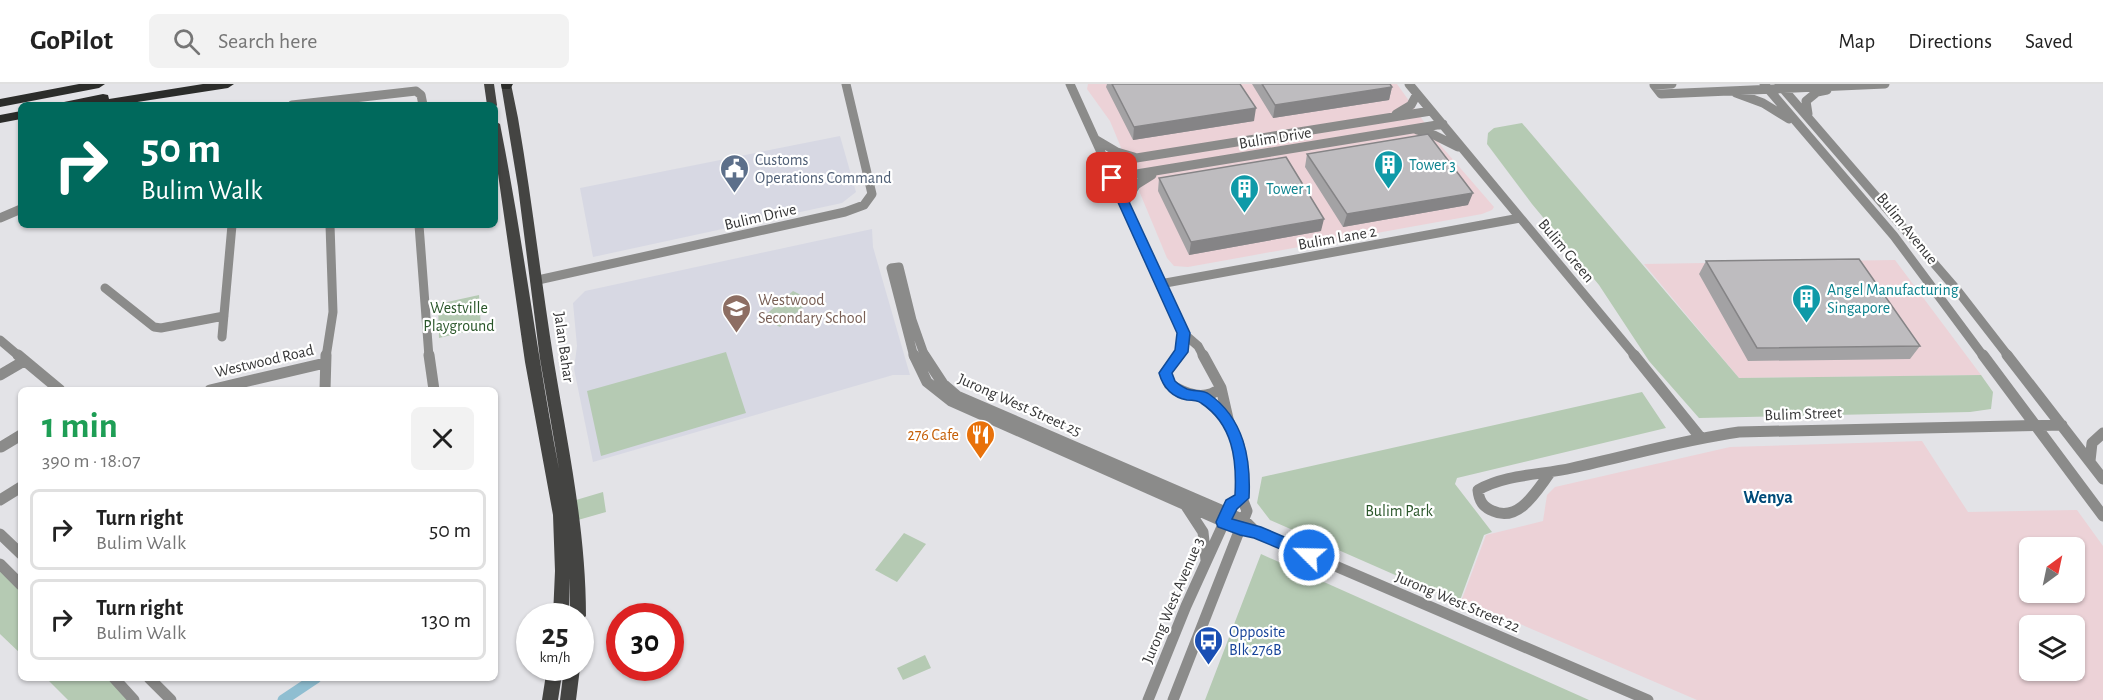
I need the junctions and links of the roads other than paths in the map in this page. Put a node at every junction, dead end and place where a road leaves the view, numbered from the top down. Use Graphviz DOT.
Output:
graph roads {
  1 [pos="99,84"];
  2 [pos="177,84"];
  3 [pos="228,84"];
  4 [pos="489,84"];
  5 [pos="841,84"];
  6 [pos="846,84"];
  7 [pos="1070,84"];
  8 [pos="1409,84"];
  9 [pos="1672,84"];
  10 [pos="1885,84"];
  11 [pos="506,85"];
  12 [pos="1766,86"];
  13 [pos="1780,86"];
  14 [pos="1857,86"];
  15 [pos="1728,91"];
  16 [pos="1417,94"];
  17 [pos="84,102"];
  18 [pos="112,102"];
  19 [pos="319,102"];
  20 [pos="422,102"];
  21 [pos="492,102"];
  22 [pos="0,103"];
  23 [pos="1431,111"];
  24 [pos="18,116"];
  25 [pos="1809,117"];
  26 [pos="1387,118"];
  27 [pos="0,119"];
  28 [pos="1443,124"];
  29 [pos="1801,128"];
  30 [pos="1412,129"];
  31 [pos="1095,139"];
  32 [pos="498,140"];
  33 [pos="1464,150"];
  34 [pos="1137,158"];
  35 [pos="1105,163"];
  36 [pos="1163,170"];
  37 [pos="1112,178"];
  38 [pos="525,186"];
  39 [pos="508,193"];
  40 [pos="1124,204"];
  41 [pos="18,210"];
  42 [pos="0,218"];
  43 [pos="1520,218"];
  44 [pos="232,228"];
  45 [pos="330,228"];
  46 [pos="419,228"];
  47 [pos="537,277"];
  48 [pos="1160,284"];
  49 [pos="105,288"];
  50 [pos="224,316"];
  51 [pos="1184,333"];
  52 [pos="222,337"];
  53 [pos="0,339"];
  54 [pos="24,361"];
  55 [pos="325,363"];
  56 [pos="0,375"];
  57 [pos="56,387"];
  58 [pos="223,387"];
  59 [pos="325,387"];
  60 [pos="434,387"];
  61 [pos="1221,388"];
  62 [pos="1203,397"];
  63 [pos="1229,423"];
  64 [pos="2036,425"];
  65 [pos="2062,425"];
  66 [pos="2103,433"];
  67 [pos="18,437"];
  68 [pos="1700,437"];
  69 [pos="1,447"];
  70 [pos="2090,461"];
  71 [pos="1550,473"];
  72 [pos="2103,479"];
  73 [pos="18,489"];
  74 [pos="1242,498"];
  75 [pos="0,500"];
  76 [pos="1184,504"];
  77 [pos="2103,516"];
  78 [pos="1226,518"];
  79 [pos="1242,525"];
  80 [pos="0,534"];
  81 [pos="18,551"];
  82 [pos="1206,560"];
  83 [pos="0,564"];
  84 [pos="18,582"];
  85 [pos="562,603"];
  86 [pos="578,603"];
  87 [pos="117,681"];
  88 [pos="151,681"];
  89 [pos="553,681"];
  90 [pos="570,681"];
  91 [pos="134,700"];
  92 [pos="171,700"];
  93 [pos="550,700"];
  94 [pos="568,700"];
  95 [pos="1148,700"];
  96 [pos="1173,700"];
  97 [pos="1648,700"];
  1 -- 22 [label="highway"];
  2 -- 17 [label="highway"];
  3 -- 18 [label="highway"];
  4 -- 21 [label="main road"];
  5 -- 47 [label="street, Bulim Drive"];
  6 -- 47 [label="street, Bulim Drive"];
  7 -- 31 [label="street"];
  8 -- 16 [label="street, Bulim Green"];
  9 -- 15 [label="street"];
  10 -- 14 [label="street"];
  11 -- 38 [label="main road, Jalan Bahar"];
  12 -- 13 [label="street"];
  12 -- 15 [label="street"];
  12 -- 29 [label="street, Bulim Avenue"];
  13 -- 14 [label="street"];
  13 -- 25 [label="street, Bulim Avenue"];
  14 -- 25 [label="street"];
  15 -- 29 [label="street"];
  16 -- 23 [label="street, Bulim Green"];
  16 -- 26 [label="street"];
  19 -- 20 [label="street"];
  23 -- 26 [label="street, Bulim Drive"];
  23 -- 28 [label="street, Bulim Green"];
  24 -- 27 [label="highway"];
  25 -- 65 [label="street, Bulim Avenue"];
  26 -- 34 [label="street, Bulim Drive"];
  28 -- 30 [label="street, Bulim Drive"];
  28 -- 33 [label="street, Bulim Green"];
  29 -- 64 [label="street, Bulim Avenue"];
  30 -- 33 [label="street"];
  30 -- 36 [label="street, Bulim Drive"];
  31 -- 34 [label="street"];
  31 -- 35 [label="street"];
  32 -- 39 [label="main road, Jalan Bahar"];
  33 -- 43 [label="street, Bulim Green"];
  34 -- 35 [label="street, Bulim Drive"];
  35 -- 37 [label="street"];
  36 -- 37 [label="street, Bulim Drive"];
  36 -- 40 [label="street"];
  37 -- 40 [label="street"];
  38 -- 39 [label="main road"];
  38 -- 47 [label="main road, Jalan Bahar"];
  39 -- 85 [label="main road, Jalan Bahar"];
  40 -- 48 [label="street"];
  41 -- 42 [label="street"];
  43 -- 48 [label="street, Bulim Lane 2"];
  43 -- 68 [label="street, Bulim Green"];
  44 -- 50 [label="street"];
  45 -- 55 [label="street"];
  46 -- 60 [label="street"];
  47 -- 86 [label="main road, Jalan Bahar"];
  48 -- 51 [label="street"];
  49 -- 50 [label="street"];
  50 -- 52 [label="street"];
  51 -- 61 [label="street"];
  51 -- 62 [label="street"];
  53 -- 54 [label="street"];
  54 -- 56 [label="street"];
  54 -- 57 [label="street"];
  55 -- 58 [label="street, Westwood Road"];
  55 -- 59 [label="street"];
  61 -- 62 [label="street"];
  61 -- 63 [label="street"];
  62 -- 63 [label="street"];
  63 -- 74 [label="street"];
  64 -- 65 [label="street, Bulim Street"];
  64 -- 68 [label="street, Bulim Street"];
  64 -- 77 [label="street, Bulim Avenue"];
  65 -- 70 [label="street, Bulim Avenue"];
  66 -- 70 [label="street"];
  67 -- 69 [label="street"];
  68 -- 71 [label="street, Bulim Street"];
  70 -- 72 [label="street, Bulim Avenue"];
  71 -- 71 [label="street, Bulim Street"];
  73 -- 75 [label="street"];
  74 -- 78 [label="street, Jurong West Avenue 3"];
  74 -- 79 [label="street"];
  76 -- 78 [label="street, Jurong West Street 25"];
  76 -- 78 [label="street, Jurong West Street 25"];
  76 -- 82 [label="street"];
  78 -- 79 [label="street, Jurong West Street 25"];
  78 -- 82 [label="street, Jurong West Avenue 3"];
  79 -- 96 [label="street"];
  79 -- 97 [label="street, Jurong West Street 22"];
  80 -- 81 [label="street"];
  82 -- 95 [label="street, Jurong West Avenue 3"];
  83 -- 84 [label="street"];
  87 -- 91 [label="street"];
  88 -- 92 [label="street"];
  89 -- 93 [label="main road"];
  90 -- 94 [label="main road"];
}
